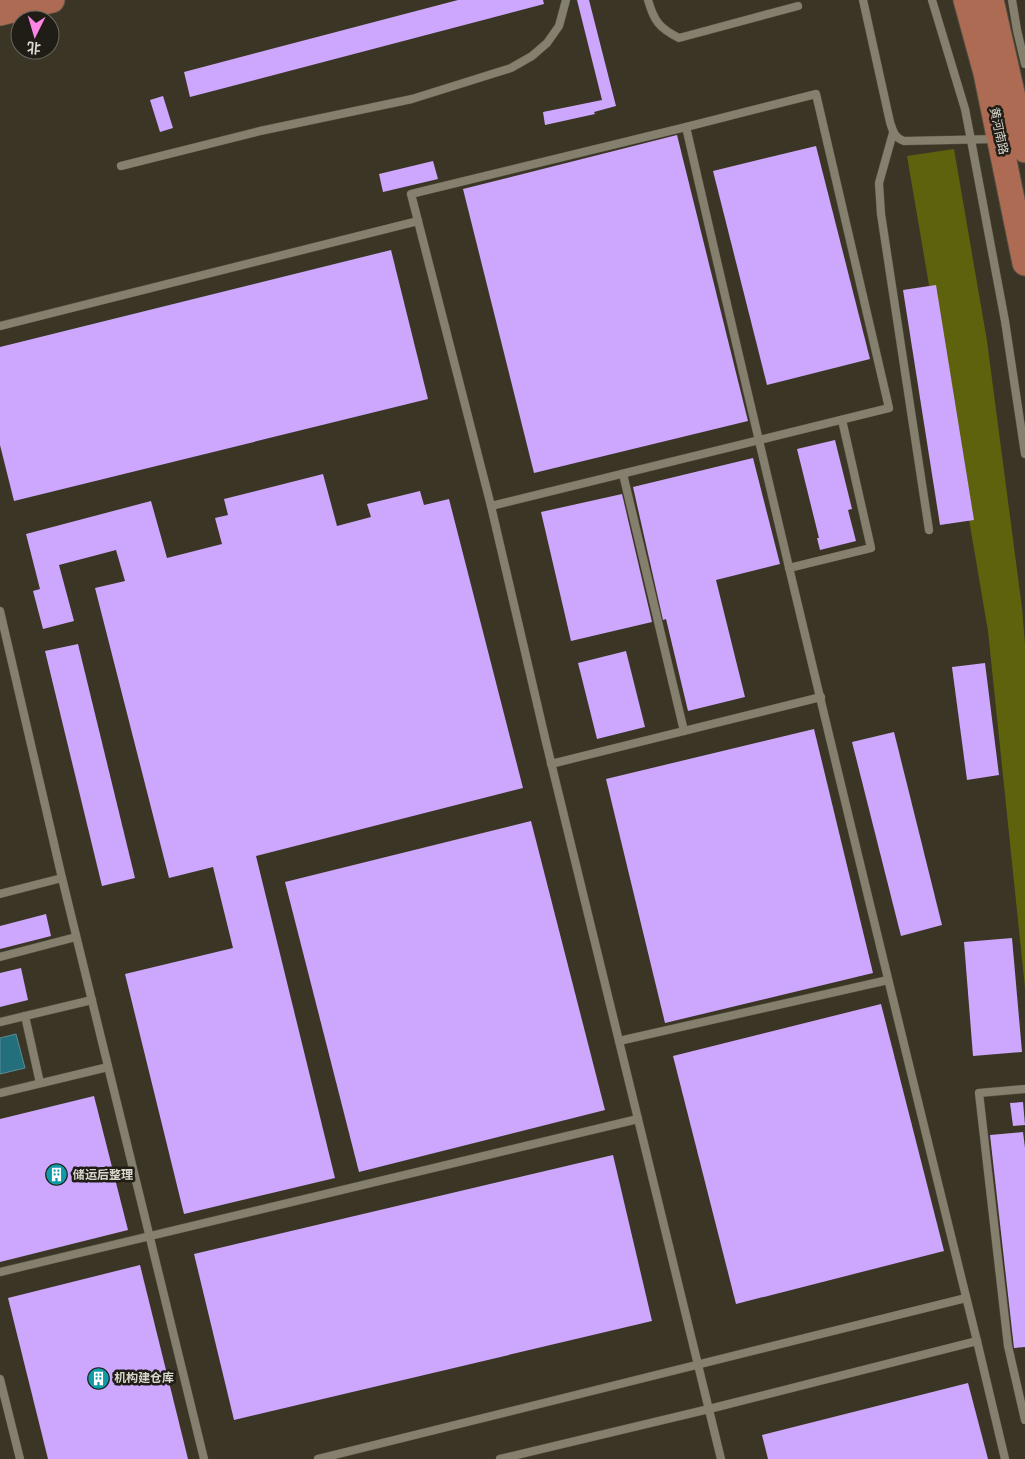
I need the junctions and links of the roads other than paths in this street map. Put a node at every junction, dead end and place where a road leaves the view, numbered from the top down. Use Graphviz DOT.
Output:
graph roads {
  1 [pos="52,0"];
  2 [pos="566,0"];
  3 [pos="648,0"];
  4 [pos="863,0"];
  5 [pos="932,0"];
  6 [pos="966,0"];
  7 [pos="991,0"];
  8 [pos="1012,0"];
  9 [pos="798,6"];
  10 [pos="0,13"];
  11 [pos="1025,64"];
  12 [pos="686,126"];
  13 [pos="893,133"];
  14 [pos="1001,139"];
  15 [pos="971,140"];
  16 [pos="1025,150"];
  17 [pos="121,166"];
  18 [pos="418,221"];
  19 [pos="1025,263"];
  20 [pos="0,326"];
  21 [pos="842,420"];
  22 [pos="758,441"];
  23 [pos="1025,454"];
  24 [pos="623,474"];
  25 [pos="491,506"];
  26 [pos="929,530"];
  27 [pos="789,568"];
  28 [pos="0,611"];
  29 [pos="821,697"];
  30 [pos="684,731"];
  31 [pos="552,764"];
  32 [pos="62,878"];
  33 [pos="0,894"];
  34 [pos="76,938"];
  35 [pos="0,957"];
  36 [pos="888,980"];
  37 [pos="92,1000"];
  38 [pos="25,1016"];
  39 [pos="0,1022"];
  40 [pos="619,1041"];
  41 [pos="108,1067"];
  42 [pos="40,1084"];
  43 [pos="1025,1089"];
  44 [pos="0,1093"];
  45 [pos="638,1119"];
  46 [pos="150,1237"];
  47 [pos="0,1272"];
  48 [pos="966,1298"];
  49 [pos="977,1341"];
  50 [pos="698,1364"];
  51 [pos="0,1379"];
  52 [pos="709,1409"];
  53 [pos="1025,1420"];
  54 [pos="20,1459"];
  55 [pos="204,1459"];
  56 [pos="318,1459"];
  57 [pos="500,1459"];
  58 [pos="721,1459"];
  59 [pos="1005,1459"];
  1 -- 10 [label="main road"];
  2 -- 17 [label="lane"];
  3 -- 9 [label="lane"];
  4 -- 13 [label="lane"];
  5 -- 15 [label="lane"];
  6 -- 14 [label="main road, 黄河南路"];
  7 -- 16 [label="main road, 黄河南路"];
  8 -- 11 [label="lane"];
  12 -- 18 [label="lane"];
  12 -- 21 [label="lane"];
  12 -- 22 [label="lane"];
  13 -- 15 [label="lane"];
  13 -- 26 [label="lane"];
  14 -- 15 [label="lane"];
  14 -- 19 [label="main road, 黄河南路"];
  15 -- 23 [label="lane"];
  18 -- 20 [label="lane"];
  18 -- 25 [label="lane"];
  21 -- 22 [label="lane"];
  21 -- 27 [label="lane"];
  22 -- 24 [label="lane"];
  22 -- 27 [label="lane"];
  24 -- 25 [label="lane"];
  24 -- 30 [label="lane"];
  25 -- 31 [label="lane"];
  27 -- 29 [label="lane"];
  28 -- 32 [label="lane"];
  29 -- 30 [label="lane"];
  29 -- 36 [label="lane"];
  30 -- 31 [label="lane"];
  31 -- 40 [label="lane"];
  32 -- 33 [label="lane"];
  32 -- 34 [label="lane"];
  34 -- 35 [label="lane"];
  34 -- 37 [label="lane"];
  36 -- 40 [label="lane"];
  36 -- 48 [label="lane"];
  37 -- 38 [label="lane"];
  37 -- 41 [label="lane"];
  38 -- 39 [label="lane"];
  38 -- 42 [label="lane"];
  40 -- 45 [label="lane"];
  41 -- 42 [label="lane"];
  41 -- 46 [label="lane"];
  42 -- 44 [label="lane"];
  43 -- 53 [label="lane"];
  45 -- 46 [label="lane"];
  45 -- 50 [label="lane"];
  46 -- 47 [label="lane"];
  46 -- 55 [label="lane"];
  48 -- 49 [label="lane"];
  48 -- 50 [label="lane"];
  49 -- 52 [label="lane"];
  49 -- 59 [label="lane"];
  50 -- 52 [label="lane"];
  50 -- 56 [label="lane"];
  51 -- 54 [label="lane"];
  52 -- 57 [label="lane"];
  52 -- 58 [label="lane"];
}
